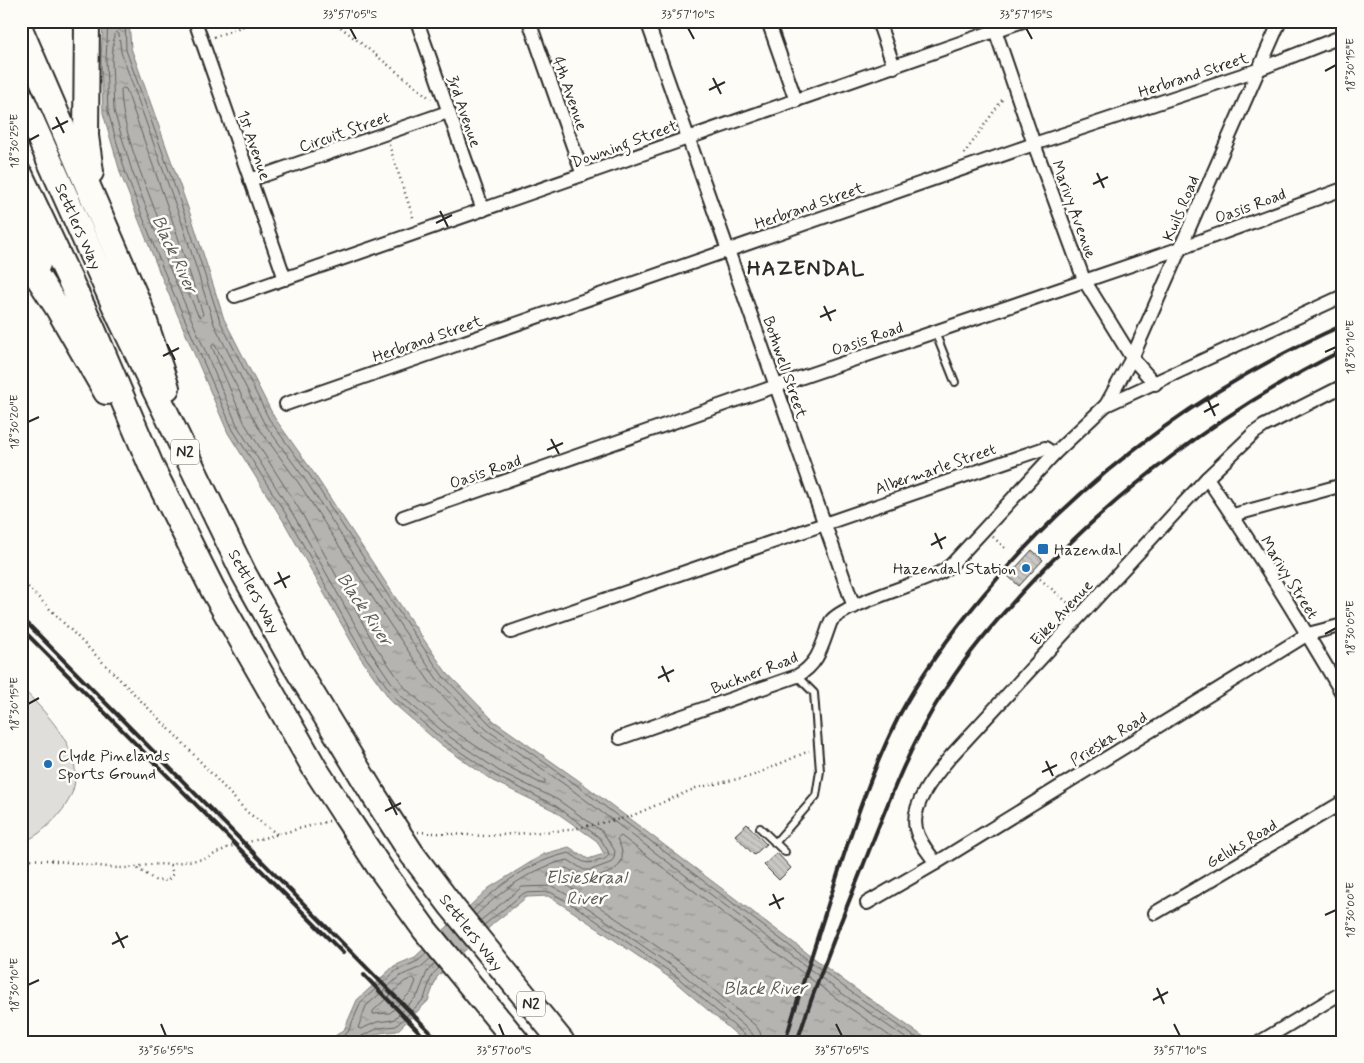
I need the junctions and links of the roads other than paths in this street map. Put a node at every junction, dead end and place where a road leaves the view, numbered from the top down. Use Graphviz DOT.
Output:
graph roads {
  1 [pos="87,21"];
  2 [pos="195,21"];
  3 [pos="418,21"];
  4 [pos="529,21"];
  5 [pos="648,21"];
  6 [pos="768,21"];
  7 [pos="878,21"];
  8 [pos="1023,21"];
  9 [pos="1280,21"];
  10 [pos="994,26"];
  11 [pos="21,31"];
  12 [pos="1343,36"];
  13 [pos="894,67"];
  14 [pos="1257,70"];
  15 [pos="21,96"];
  16 [pos="796,101"];
  17 [pos="448,112"];
  18 [pos="688,138"];
  19 [pos="1034,144"];
  20 [pos="583,175"];
  21 [pos="21,176"];
  22 [pos="250,180"];
  23 [pos="1343,189"];
  24 [pos="483,210"];
  25 [pos="102,218"];
  26 [pos="21,228"];
  27 [pos="1180,248"];
  28 [pos="21,251"];
  29 [pos="728,251"];
  30 [pos="285,279"];
  31 [pos="1084,280"];
  32 [pos="235,296"];
  33 [pos="1343,296"];
  34 [pos="57,306"];
  35 [pos="935,332"];
  36 [pos="1132,358"];
  37 [pos="955,382"];
  38 [pos="1155,384"];
  39 [pos="776,386"];
  40 [pos="1343,386"];
  41 [pos="286,404"];
  42 [pos="1106,405"];
  43 [pos="182,446"];
  44 [pos="1054,454"];
  45 [pos="152,468"];
  46 [pos="1207,478"];
  47 [pos="1343,486"];
  48 [pos="1233,515"];
  49 [pos="403,517"];
  50 [pos="824,524"];
  51 [pos="854,607"];
  52 [pos="1343,625"];
  53 [pos="511,632"];
  54 [pos="1308,634"];
  55 [pos="797,676"];
  56 [pos="1343,695"];
  57 [pos="620,738"];
  58 [pos="1343,802"];
  59 [pos="760,828"];
  60 [pos="775,843"];
  61 [pos="785,852"];
  62 [pos="936,863"];
  63 [pos="867,903"];
  64 [pos="1155,912"];
  65 [pos="1343,992"];
  66 [pos="517,1042"];
  67 [pos="562,1042"];
  68 [pos="1260,1042"];
  1 -- 25 [label="highway"];
  2 -- 22 [label="street, 1st Avenue"];
  3 -- 17 [label="street, 3rd Avenue"];
  4 -- 20 [label="street, 4th Avenue"];
  5 -- 18 [label="street, Bothwell Street"];
  6 -- 16 [label="street"];
  7 -- 13 [label="street"];
  8 -- 10 [label="street, Downing Street"];
  9 -- 14 [label="street, Kuils Road"];
  10 -- 13 [label="street, Downing Street"];
  10 -- 19 [label="street, Marivy Avenue"];
  11 -- 25 [label="highway"];
  12 -- 14 [label="street, Herbrand Street"];
  13 -- 16 [label="street, Downing Street"];
  14 -- 19 [label="street, Herbrand Street"];
  14 -- 27 [label="street, Kuils Road"];
  15 -- 43 [label="highway, Settlers Way / N2"];
  16 -- 18 [label="street, Downing Street"];
  17 -- 22 [label="street, Circuit Street"];
  17 -- 24 [label="street, 3rd Avenue"];
  18 -- 20 [label="street, Downing Street"];
  18 -- 29 [label="street, Bothwell Street"];
  19 -- 29 [label="street, Herbrand Street"];
  19 -- 31 [label="street, Marivy Avenue"];
  20 -- 24 [label="street, Downing Street"];
  21 -- 45 [label="highway, Settlers Way / N2"];
  22 -- 30 [label="street, 1st Avenue"];
  23 -- 27 [label="street, Oasis Road"];
  24 -- 30 [label="street, Downing Street"];
  25 -- 43 [label="highway"];
  26 -- 34 [label="highway"];
  27 -- 31 [label="street, Oasis Road"];
  27 -- 36 [label="street, Kuils Road"];
  28 -- 34 [label="highway"];
  29 -- 39 [label="street, Bothwell Street"];
  29 -- 41 [label="street, Herbrand Street"];
  30 -- 32 [label="street, Downing Street"];
  31 -- 35 [label="street, Oasis Road"];
  31 -- 36 [label="street, Marivy Avenue"];
  33 -- 38 [label="street"];
  34 -- 45 [label="highway"];
  35 -- 37 [label="lane"];
  35 -- 39 [label="street, Oasis Road"];
  36 -- 38 [label="street, Marivy Avenue"];
  36 -- 42 [label="street, Kuils Road"];
  38 -- 42 [label="street"];
  39 -- 49 [label="street, Oasis Road"];
  39 -- 50 [label="street, Bothwell Street"];
  40 -- 46 [label="street, Eike Avenue"];
  42 -- 44 [label="street"];
  43 -- 67 [label="highway, Settlers Way / N2, bridge"];
  44 -- 50 [label="street, Albermarle Street"];
  44 -- 51 [label="street, Buckner Road"];
  45 -- 66 [label="highway, Settlers Way / N2, bridge"];
  46 -- 48 [label="street, Marivy Street"];
  46 -- 62 [label="street, Eike Avenue"];
  47 -- 48 [label="street"];
  48 -- 54 [label="street, Marivy Street"];
  50 -- 51 [label="street, Bothwell Street"];
  50 -- 53 [label="street, Albermarle Street"];
  51 -- 55 [label="street, Buckner Road"];
  52 -- 54 [label="street, Prieska Road"];
  54 -- 56 [label="street, Marivy Street"];
  54 -- 62 [label="street, Prieska Road"];
  55 -- 57 [label="street, Buckner Road"];
  55 -- 60 [label="lane"];
  58 -- 64 [label="street, Geluks Road"];
  59 -- 60 [label="lane"];
  60 -- 61 [label="lane"];
  62 -- 63 [label="street, Prieska Road"];
  65 -- 68 [label="street"];
}
